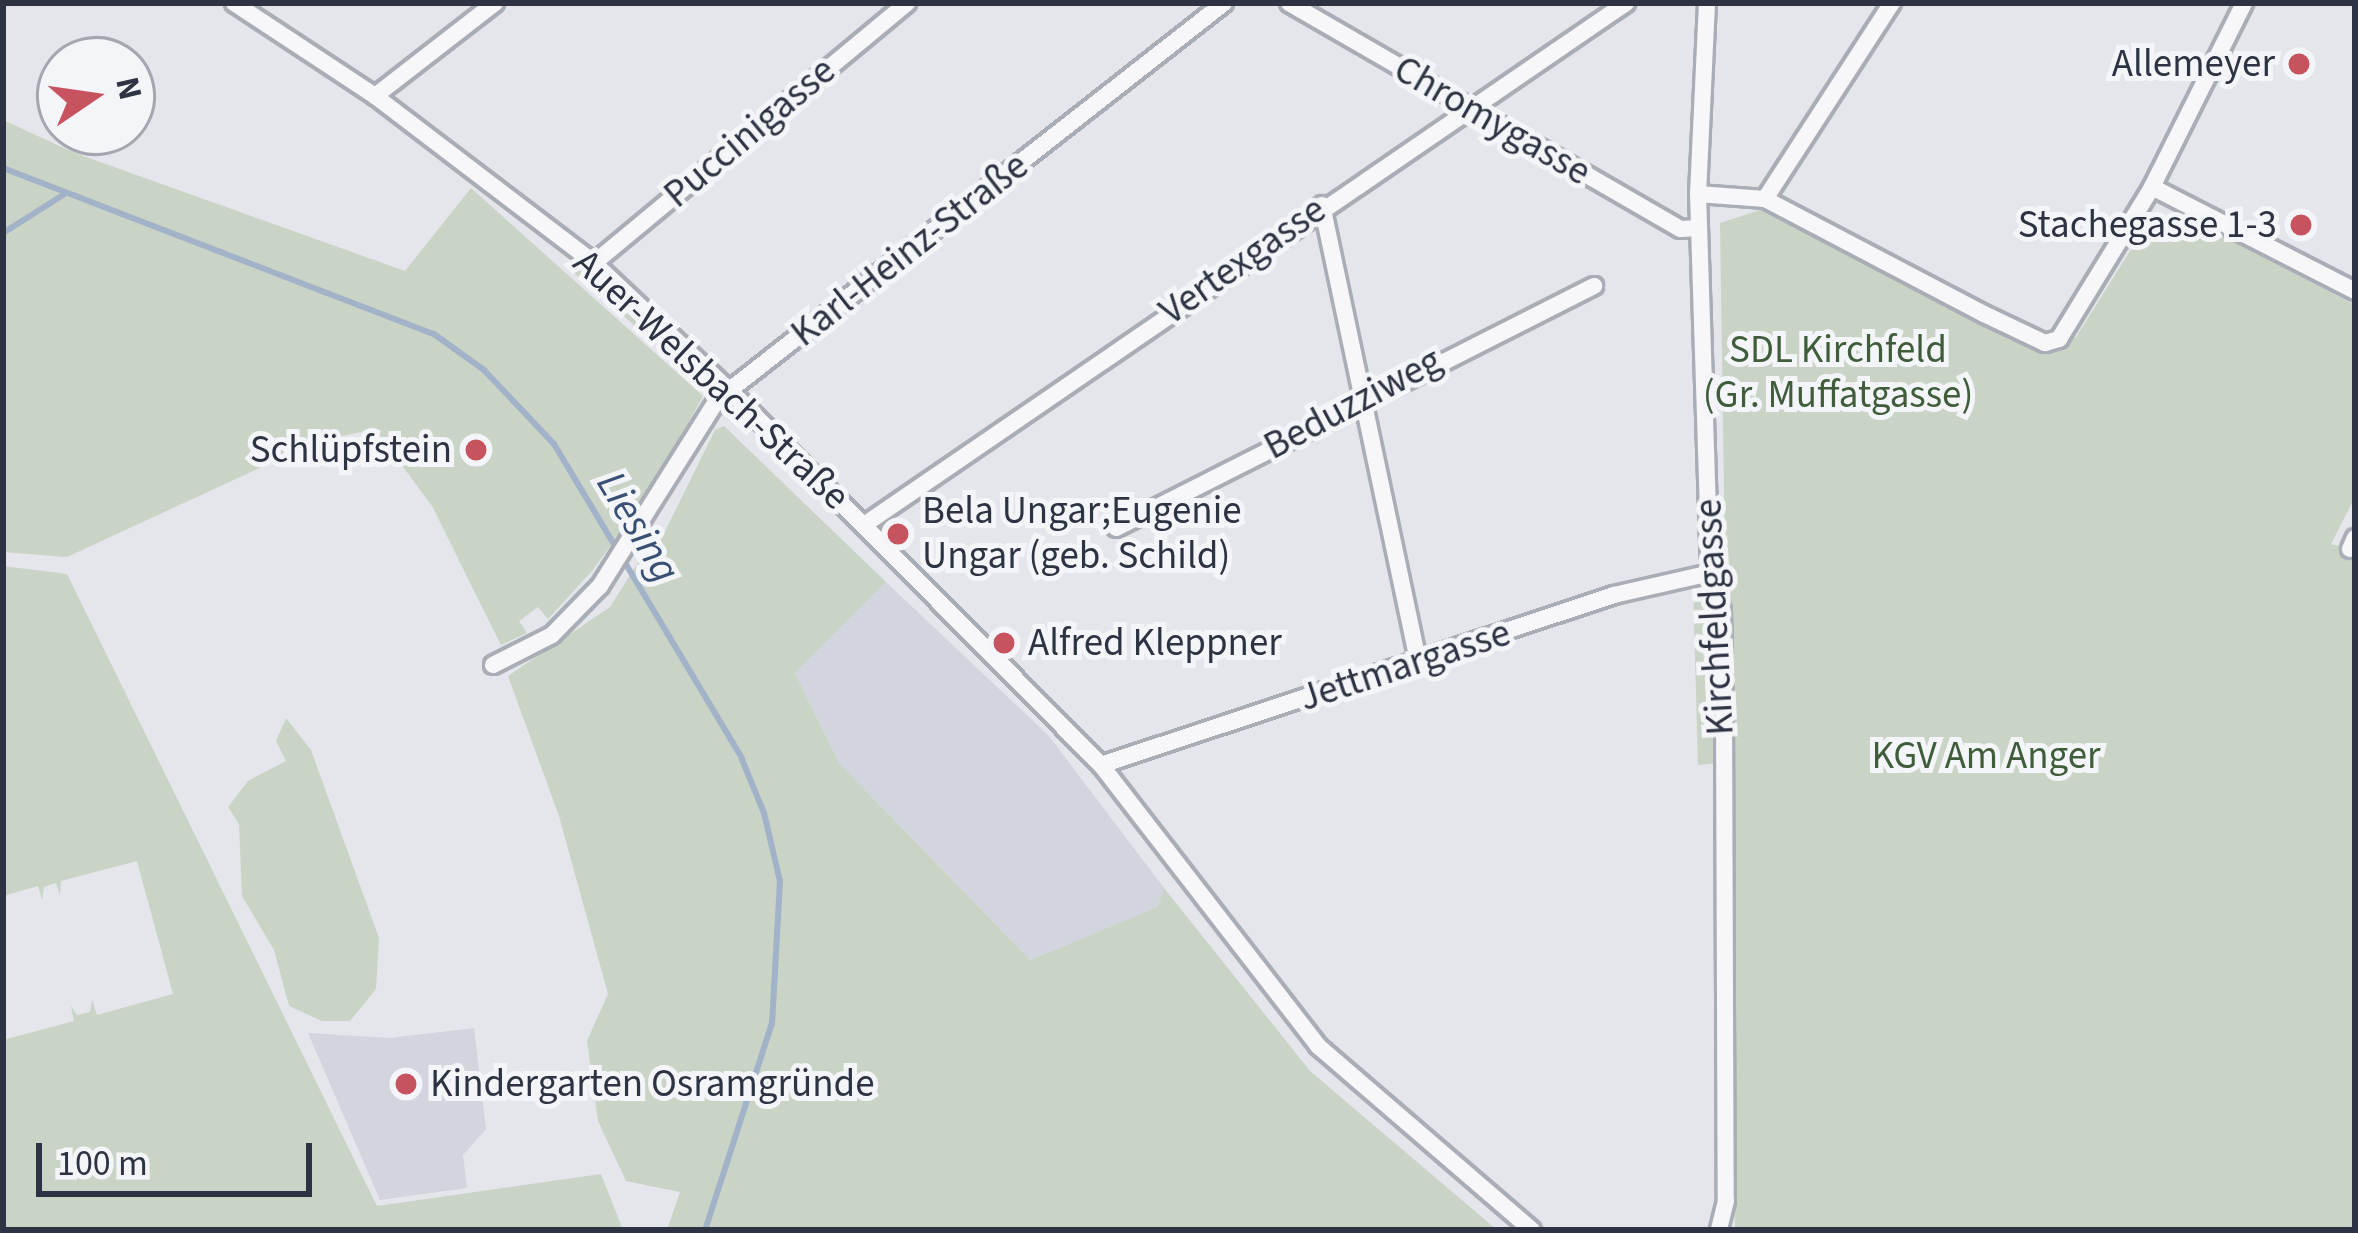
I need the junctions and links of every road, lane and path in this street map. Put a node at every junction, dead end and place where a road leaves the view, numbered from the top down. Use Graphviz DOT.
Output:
graph roads {
  1 [pos="234,3"];
  2 [pos="496,3"];
  3 [pos="907,3"];
  4 [pos="1224,3"];
  5 [pos="1289,3"];
  6 [pos="1626,3"];
  7 [pos="1707,3"];
  8 [pos="1892,3"];
  9 [pos="2244,3"];
  10 [pos="375,96"];
  11 [pos="1470,108"];
  12 [pos="2152,187"];
  13 [pos="1698,194"];
  14 [pos="1765,199"];
  15 [pos="1322,206"];
  16 [pos="1699,228"];
  17 [pos="594,263"];
  18 [pos="1594,286"];
  19 [pos="2355,291"];
  20 [pos="730,391"];
  21 [pos="1364,398"];
  22 [pos="864,524"];
  23 [pos="1116,528"];
  24 [pos="1712,573"];
  25 [pos="1418,662"];
  26 [pos="493,665"];
  27 [pos="1101,764"];
  28 [pos="1532,1230"];
  29 [pos="1719,1230"];
  1 -- 10 [label="street, Auer-Welsbach-Straße"];
  2 -- 10 [label="street"];
  3 -- 17 [label="street, Puccinigasse"];
  4 -- 20 [label="street, Karl-Heinz-Straße"];
  5 -- 11 [label="street, Chromygasse"];
  6 -- 11 [label="street, Vertexgasse"];
  7 -- 13 [label="street, Kirchfeldgasse"];
  8 -- 14 [label="street"];
  9 -- 12 [label="street"];
  10 -- 17 [label="street, Auer-Welsbach-Straße"];
  11 -- 15 [label="street, Vertexgasse"];
  11 -- 16 [label="street, Chromygasse"];
  12 -- 14 [label="street"];
  12 -- 19 [label="street"];
  13 -- 14 [label="street"];
  13 -- 16 [label="street, Kirchfeldgasse"];
  15 -- 21 [label="street"];
  15 -- 22 [label="street, Vertexgasse"];
  16 -- 24 [label="street, Kirchfeldgasse"];
  17 -- 20 [label="street, Auer-Welsbach-Straße"];
  18 -- 21 [label="street, Beduzziweg"];
  20 -- 22 [label="street, Auer-Welsbach-Straße"];
  20 -- 26 [label="street, Karl-Heinz-Straße"];
  21 -- 23 [label="street, Beduzziweg"];
  21 -- 25 [label="street"];
  22 -- 27 [label="street, Auer-Welsbach-Straße"];
  24 -- 25 [label="street, Jettmargasse"];
  24 -- 29 [label="street, Kirchfeldgasse"];
  25 -- 27 [label="street, Jettmargasse"];
  27 -- 28 [label="street, Auer-Welsbach-Straße"];
}
